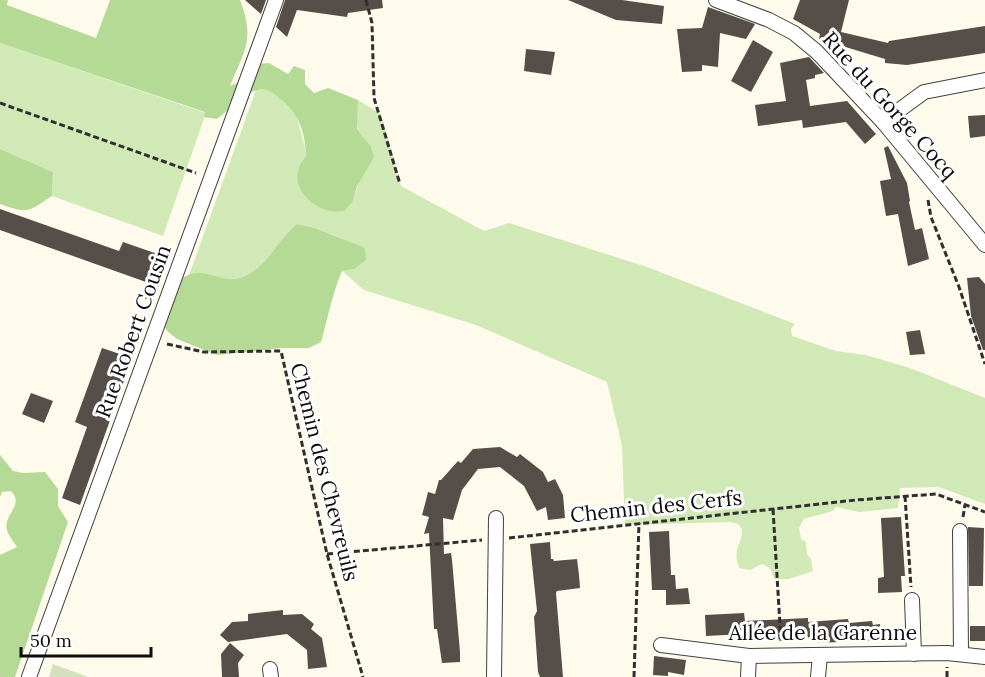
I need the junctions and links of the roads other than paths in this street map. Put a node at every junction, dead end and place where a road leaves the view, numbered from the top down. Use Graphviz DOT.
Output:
graph roads {
  1 [pos="276,0"];
  2 [pos="716,0"];
  3 [pos="985,80"];
  4 [pos="883,122"];
  5 [pos="985,245"];
  6 [pos="496,518"];
  7 [pos="960,531"];
  8 [pos="912,600"];
  9 [pos="662,645"];
  10 [pos="914,654"];
  11 [pos="961,654"];
  12 [pos="820,655"];
  13 [pos="749,656"];
  14 [pos="985,657"];
  15 [pos="29,677"];
  16 [pos="494,677"];
  17 [pos="748,677"];
  18 [pos="818,677"];
  1 -- 15 [label="street, Rue Robert Cousin"];
  2 -- 4 [label="street, Rue du Gorge Cocq"];
  3 -- 4 [label="street"];
  4 -- 5 [label="street, Rue du Gorge Cocq"];
  6 -- 16 [label="street"];
  7 -- 11 [label="street"];
  8 -- 10 [label="street"];
  9 -- 13 [label="street, Allée de la Garenne"];
  10 -- 11 [label="street, Allée de la Garenne"];
  10 -- 12 [label="street, Allée de la Garenne"];
  11 -- 14 [label="street, Allée de la Garenne"];
  12 -- 13 [label="street, Allée de la Garenne"];
  12 -- 18 [label="street"];
  13 -- 17 [label="street"];
}
